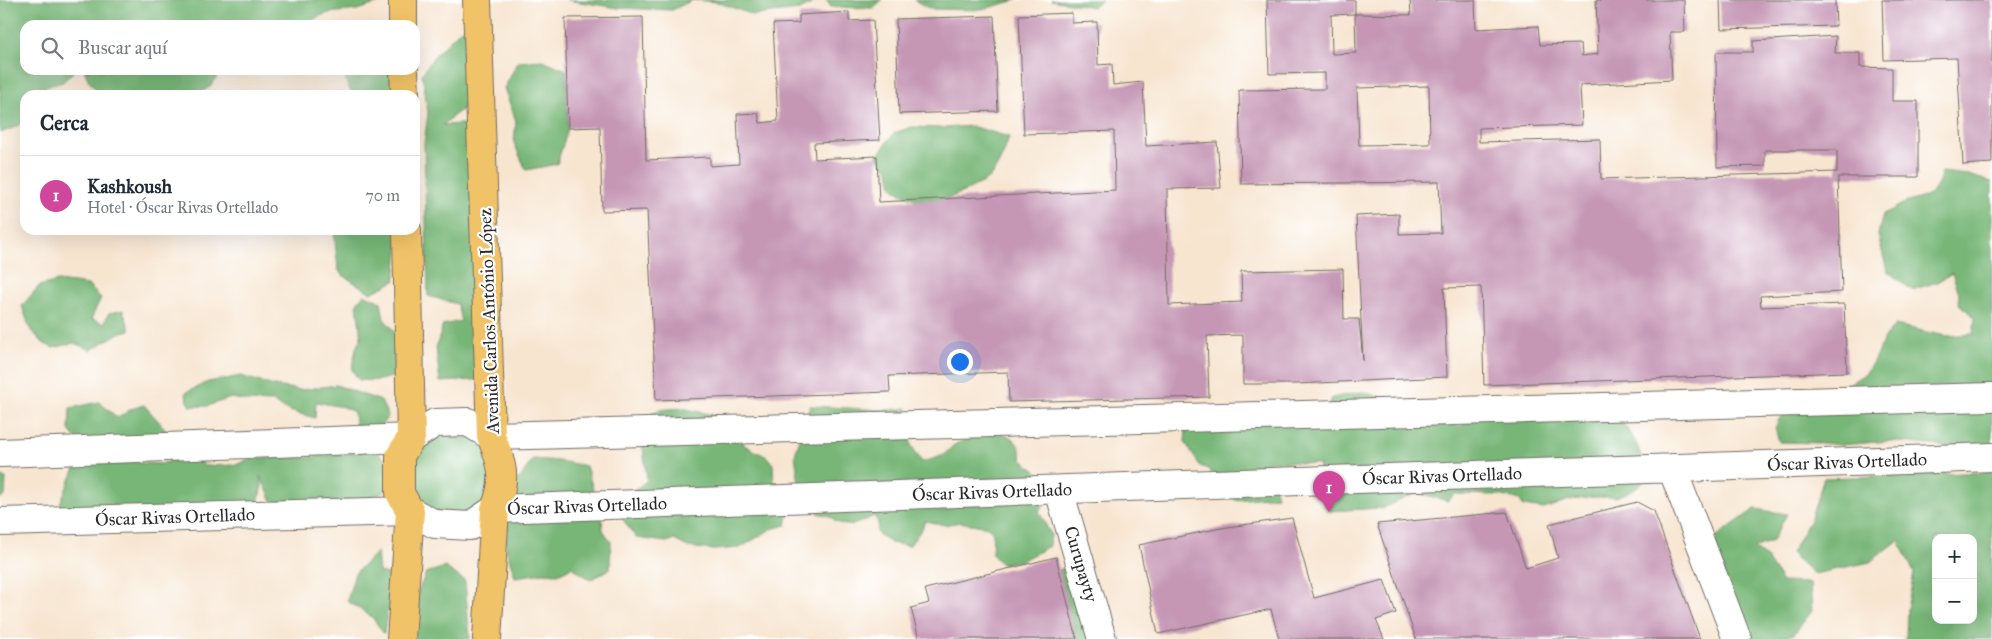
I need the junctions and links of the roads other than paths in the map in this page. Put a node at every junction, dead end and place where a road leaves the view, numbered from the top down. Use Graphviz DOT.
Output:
graph roads {
  1 [pos="403,0"];
  2 [pos="477,0"];
  3 [pos="403,20"];
  4 [pos="404,75"];
  5 [pos="405,90"];
  6 [pos="407,235"];
  7 [pos="1992,397"];
  8 [pos="491,436"];
  9 [pos="411,438"];
  10 [pos="0,453"];
  11 [pos="1992,457"];
  12 [pos="1672,468"];
  13 [pos="1059,490"];
  14 [pos="495,509"];
  15 [pos="410,511"];
  16 [pos="0,522"];
  17 [pos="401,639"];
  18 [pos="487,639"];
  19 [pos="1102,639"];
  20 [pos="1738,639"];
  1 -- 3 [label="main road"];
  2 -- 8 [label="main road, Avenida Carlos António López"];
  4 -- 5 [label="main road"];
  6 -- 9 [label="main road"];
  7 -- 8 [label="street"];
  8 -- 9 [label="street"];
  8 -- 14 [label="main road, Avenida Carlos António López"];
  9 -- 10 [label="street"];
  9 -- 15 [label="main road"];
  11 -- 12 [label="street, Óscar Rivas Ortellado"];
  12 -- 13 [label="street, Óscar Rivas Ortellado"];
  12 -- 20 [label="street"];
  13 -- 14 [label="street, Óscar Rivas Ortellado"];
  13 -- 19 [label="street, Curupayty"];
  14 -- 15 [label="street, Óscar Rivas Ortellado"];
  14 -- 18 [label="main road, Avenida Carlos António López"];
  15 -- 16 [label="street, Óscar Rivas Ortellado"];
  15 -- 17 [label="main road"];
}
